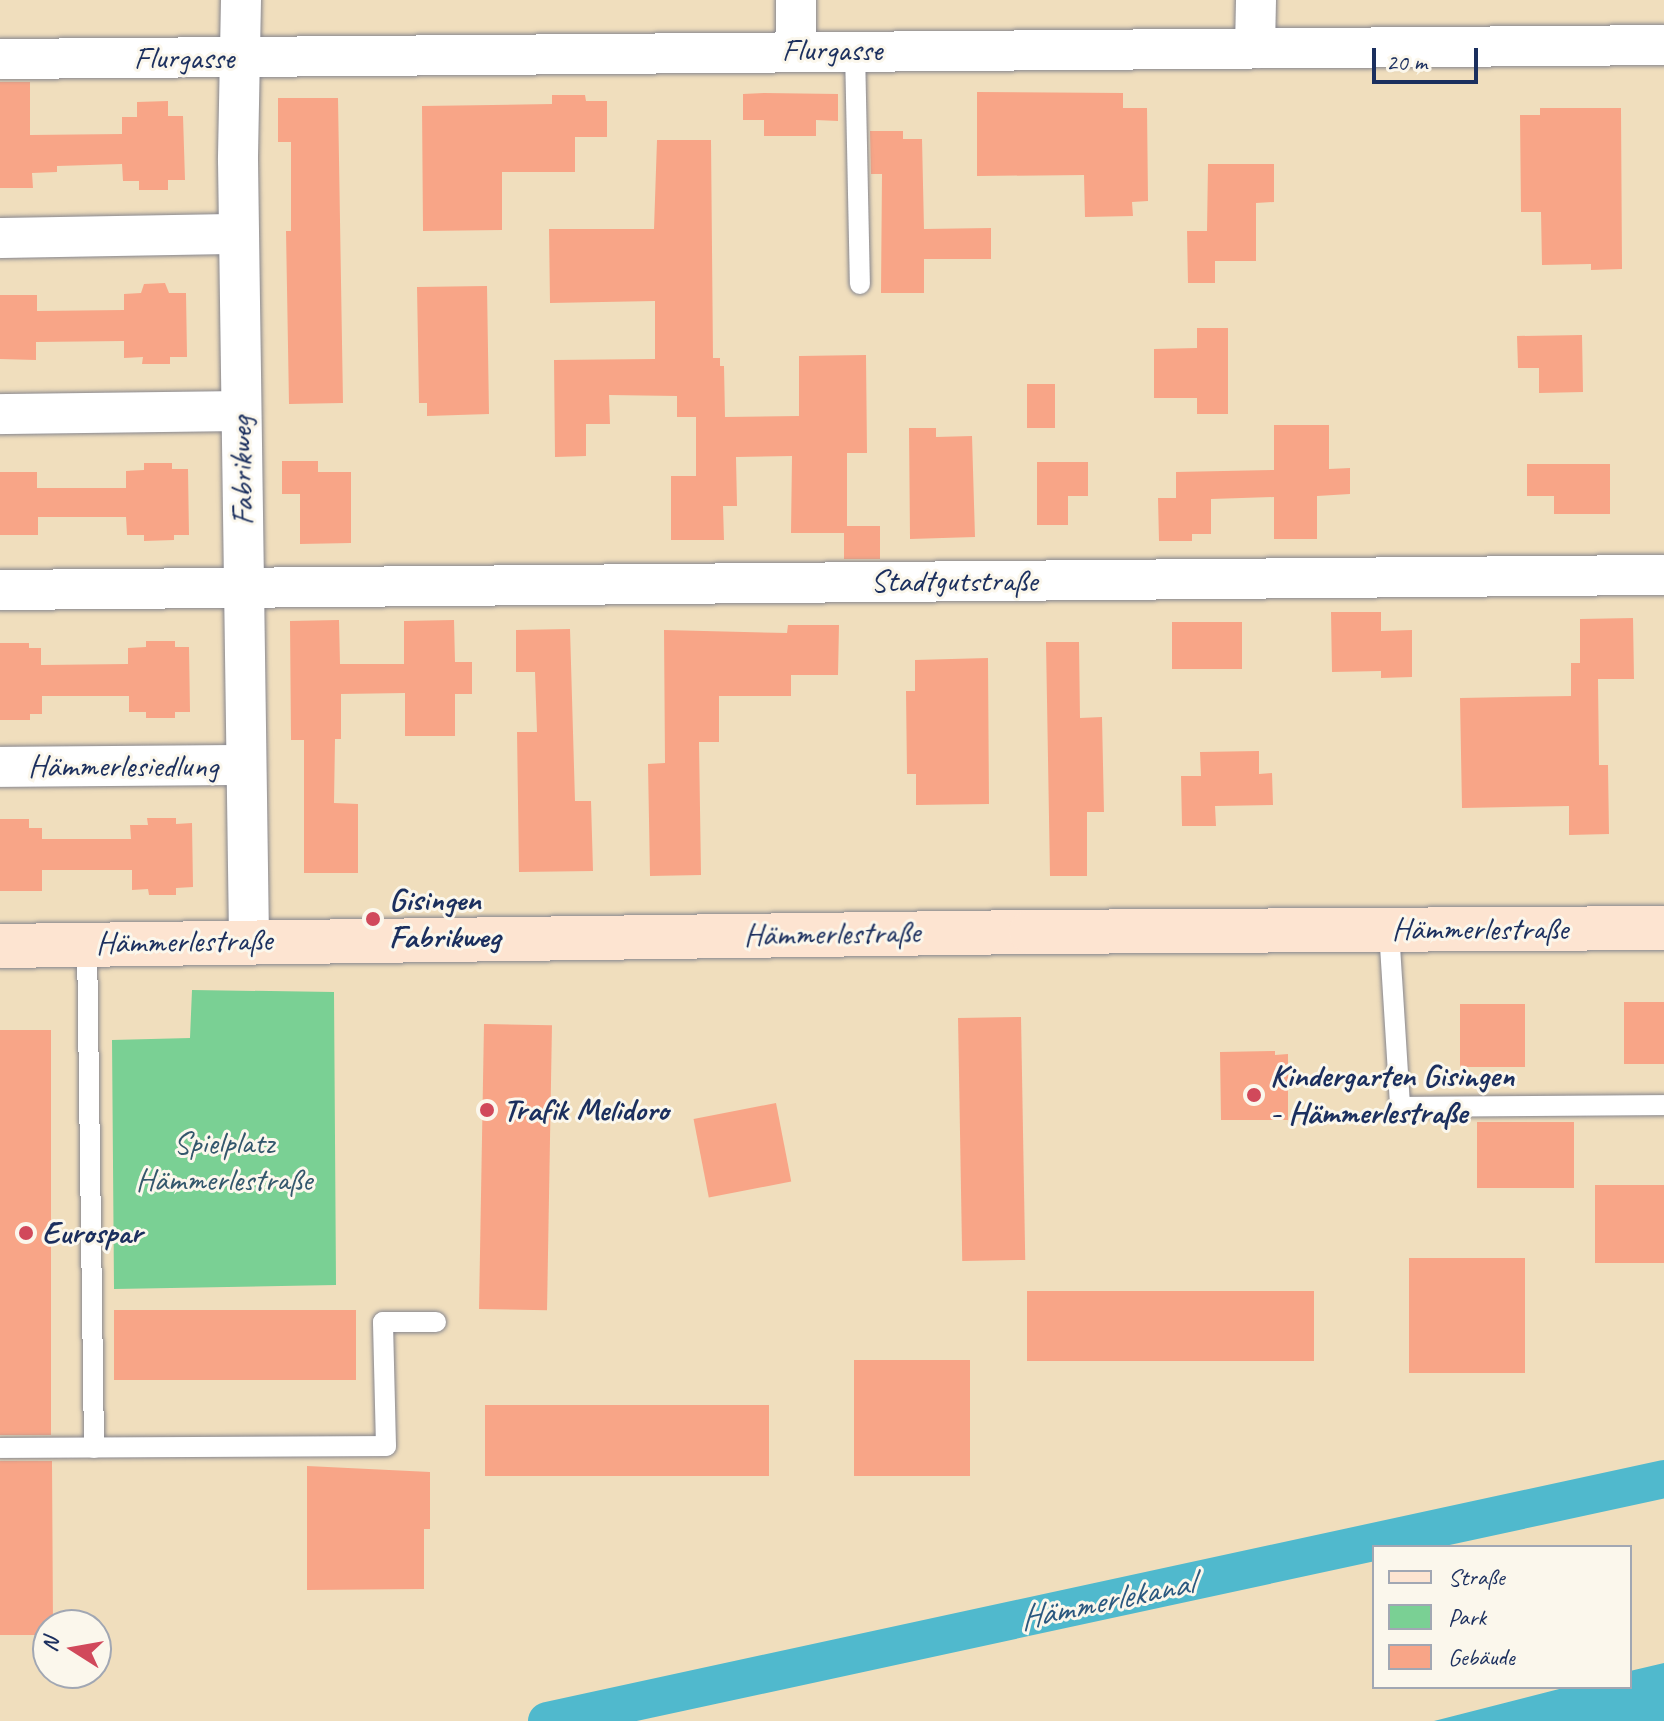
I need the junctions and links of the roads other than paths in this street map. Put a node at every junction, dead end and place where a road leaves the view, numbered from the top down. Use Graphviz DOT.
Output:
graph roads {
  1 [pos="241,0"];
  2 [pos="796,0"];
  3 [pos="1256,0"];
  4 [pos="1664,45"];
  5 [pos="1255,48"];
  6 [pos="796,50"];
  7 [pos="855,50"];
  8 [pos="240,58"];
  9 [pos="0,59"];
  10 [pos="239,234"];
  11 [pos="0,238"];
  12 [pos="860,284"];
  13 [pos="241,411"];
  14 [pos="0,414"];
  15 [pos="1664,575"];
  16 [pos="244,588"];
  17 [pos="0,590"];
  18 [pos="246,765"];
  19 [pos="0,767"];
  20 [pos="1664,928"];
  21 [pos="1389,930"];
  22 [pos="249,941"];
  23 [pos="87,944"];
  24 [pos="0,946"];
  25 [pos="1664,1105"];
  26 [pos="436,1322"];
  27 [pos="0,1448"];
  28 [pos="94,1448"];
  1 -- 8 [label="street, Fabrikweg"];
  2 -- 6 [label="street"];
  3 -- 5 [label="street"];
  4 -- 5 [label="street, Flurgasse"];
  5 -- 7 [label="street, Flurgasse"];
  6 -- 7 [label="street, Flurgasse"];
  6 -- 8 [label="street, Flurgasse"];
  7 -- 12 [label="lane"];
  8 -- 9 [label="street, Flurgasse"];
  8 -- 10 [label="street, Fabrikweg"];
  10 -- 11 [label="street"];
  10 -- 13 [label="street, Fabrikweg"];
  13 -- 14 [label="street"];
  13 -- 16 [label="street, Fabrikweg"];
  15 -- 16 [label="street, Stadtgutstraße"];
  16 -- 17 [label="street"];
  16 -- 18 [label="street, Fabrikweg"];
  18 -- 19 [label="street, Hämmerlesiedlung"];
  18 -- 22 [label="street, Fabrikweg"];
  20 -- 21 [label="street, Hämmerlestraße"];
  21 -- 22 [label="street, Hämmerlestraße"];
  21 -- 25 [label="lane"];
  22 -- 23 [label="street, Hämmerlestraße"];
  23 -- 24 [label="street, Hämmerlestraße"];
  23 -- 28 [label="lane"];
  26 -- 28 [label="lane"];
  27 -- 28 [label="lane"];
}
